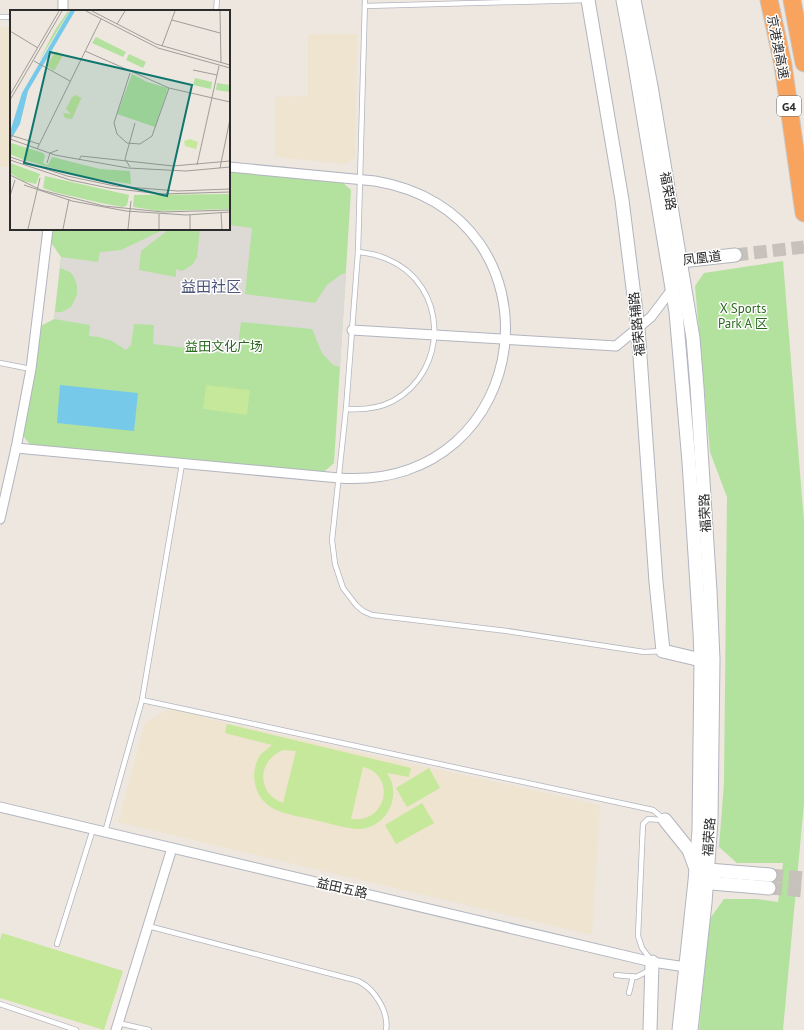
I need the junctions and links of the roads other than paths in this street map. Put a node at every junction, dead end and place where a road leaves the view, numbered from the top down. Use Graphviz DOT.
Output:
graph roads {
  1 [pos="217,0"];
  2 [pos="366,0"];
  3 [pos="588,0"];
  4 [pos="623,0"];
  5 [pos="634,0"];
  6 [pos="769,0"];
  7 [pos="792,0"];
  8 [pos="365,6"];
  9 [pos="216,10"];
  10 [pos="804,63"];
  11 [pos="230,167"];
  12 [pos="360,180"];
  13 [pos="804,213"];
  14 [pos="48,230"];
  15 [pos="358,252"];
  16 [pos="735,255"];
  17 [pos="674,262"];
  18 [pos="673,288"];
  19 [pos="638,328"];
  20 [pos="352,330"];
  21 [pos="435,335"];
  22 [pos="506,339"];
  23 [pos="0,363"];
  24 [pos="31,369"];
  25 [pos="346,409"];
  26 [pos="16,448"];
  27 [pos="182,464"];
  28 [pos="339,478"];
  29 [pos="0,519"];
  30 [pos="663,651"];
  31 [pos="701,660"];
  32 [pos="142,700"];
  33 [pos="0,807"];
  34 [pos="665,820"];
  35 [pos="93,829"];
  36 [pos="105,832"];
  37 [pos="172,848"];
  38 [pos="770,875"];
  39 [pos="701,876"];
  40 [pos="769,888"];
  41 [pos="148,926"];
  42 [pos="57,944"];
  43 [pos="652,966"];
  44 [pos="686,967"];
  45 [pos="616,975"];
  46 [pos="632,976"];
  47 [pos="629,993"];
  48 [pos="0,1004"];
  49 [pos="117,1026"];
  50 [pos="76,1030"];
  51 [pos="149,1030"];
  52 [pos="386,1030"];
  53 [pos="650,1030"];
  54 [pos="679,1030"];
  55 [pos="691,1030"];
  1 -- 9 [label="lane"];
  2 -- 8 [label="lane"];
  3 -- 8 [label="lane"];
  3 -- 19 [label="main road, 福荣路辅路"];
  4 -- 17 [label="main road, 福荣路"];
  5 -- 17 [label="main road, 福荣路"];
  6 -- 13 [label="highway, 京港澳高速 / G4"];
  7 -- 10 [label="highway, 京港澳高速"];
  8 -- 12 [label="lane"];
  11 -- 12 [label="street"];
  12 -- 15 [label="lane"];
  12 -- 22 [label="street"];
  14 -- 24 [label="street"];
  15 -- 20 [label="lane"];
  15 -- 21 [label="lane"];
  16 -- 17 [label="main road, 凤凰道"];
  17 -- 18 [label="main road, 福荣路"];
  17 -- 39 [label="main road, 福荣路"];
  18 -- 19 [label="street"];
  18 -- 31 [label="main road, 福荣路"];
  19 -- 22 [label="street"];
  19 -- 30 [label="main road, 福荣路辅路"];
  20 -- 21 [label="street"];
  20 -- 25 [label="lane"];
  21 -- 22 [label="street"];
  21 -- 25 [label="lane"];
  22 -- 28 [label="street"];
  23 -- 24 [label="lane"];
  24 -- 26 [label="street"];
  25 -- 28 [label="lane"];
  26 -- 27 [label="street"];
  26 -- 29 [label="street"];
  27 -- 28 [label="street"];
  27 -- 32 [label="lane"];
  28 -- 30 [label="lane"];
  30 -- 31 [label="main road"];
  31 -- 39 [label="main road, 福荣路"];
  32 -- 34 [label="lane"];
  32 -- 36 [label="lane"];
  33 -- 35 [label="street, 益田五路"];
  34 -- 39 [label="main road"];
  34 -- 43 [label="lane"];
  35 -- 36 [label="street, 益田五路"];
  35 -- 42 [label="lane"];
  36 -- 37 [label="street, 益田五路"];
  37 -- 41 [label="street"];
  37 -- 43 [label="street, 益田五路"];
  38 -- 39 [label="main road"];
  39 -- 40 [label="main road"];
  39 -- 44 [label="main road, 福荣路"];
  39 -- 55 [label="main road, 福荣路"];
  41 -- 49 [label="street"];
  41 -- 52 [label="lane"];
  43 -- 44 [label="street, 益田五路"];
  43 -- 46 [label="lane"];
  43 -- 53 [label="main road"];
  44 -- 54 [label="main road, 福荣路"];
  45 -- 46 [label="lane"];
  46 -- 47 [label="lane"];
  48 -- 50 [label="lane"];
  49 -- 51 [label="lane"];
}
